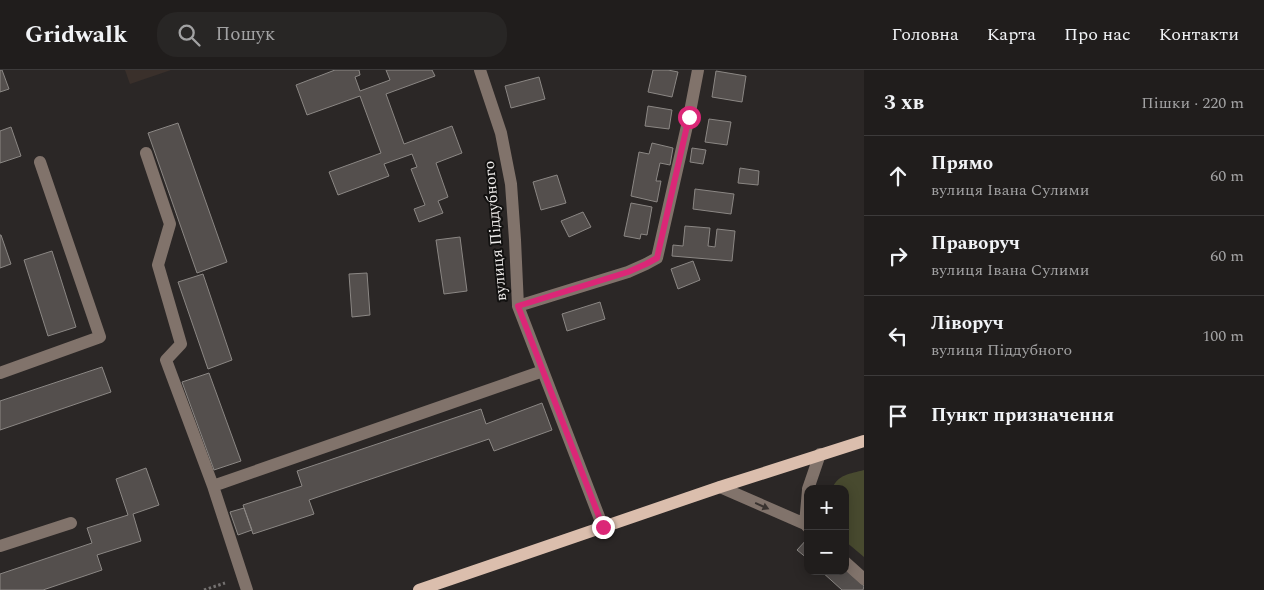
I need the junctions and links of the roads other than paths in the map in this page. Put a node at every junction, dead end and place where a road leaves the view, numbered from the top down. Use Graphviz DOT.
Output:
graph roads {
  1 [pos="480,70"];
  2 [pos="698,70"];
  3 [pos="146,153"];
  4 [pos="40,162"];
  5 [pos="518,306"];
  6 [pos="543,371"];
  7 [pos="0,373"];
  8 [pos="864,432"];
  9 [pos="861,443"];
  10 [pos="826,452"];
  11 [pos="810,485"];
  12 [pos="213,486"];
  13 [pos="720,487"];
  14 [pos="71,523"];
  15 [pos="804,525"];
  16 [pos="603,527"];
  17 [pos="0,546"];
  18 [pos="849,566"];
  19 [pos="864,579"];
  20 [pos="247,590"];
  21 [pos="419,590"];
  1 -- 5 [label="street, вулиця Піддубного"];
  2 -- 5 [label="street"];
  3 -- 12 [label="street"];
  4 -- 7 [label="street"];
  5 -- 6 [label="street, вулиця Піддубного"];
  6 -- 12 [label="street"];
  6 -- 16 [label="street, вулиця Піддубного"];
  8 -- 10 [label="main road"];
  9 -- 10 [label="main road"];
  10 -- 11 [label="street"];
  10 -- 13 [label="main road"];
  12 -- 20 [label="street"];
  13 -- 15 [label="street, one-way"];
  13 -- 16 [label="main road"];
  14 -- 17 [label="street"];
  16 -- 21 [label="main road"];
  18 -- 19 [label="street"];
}
